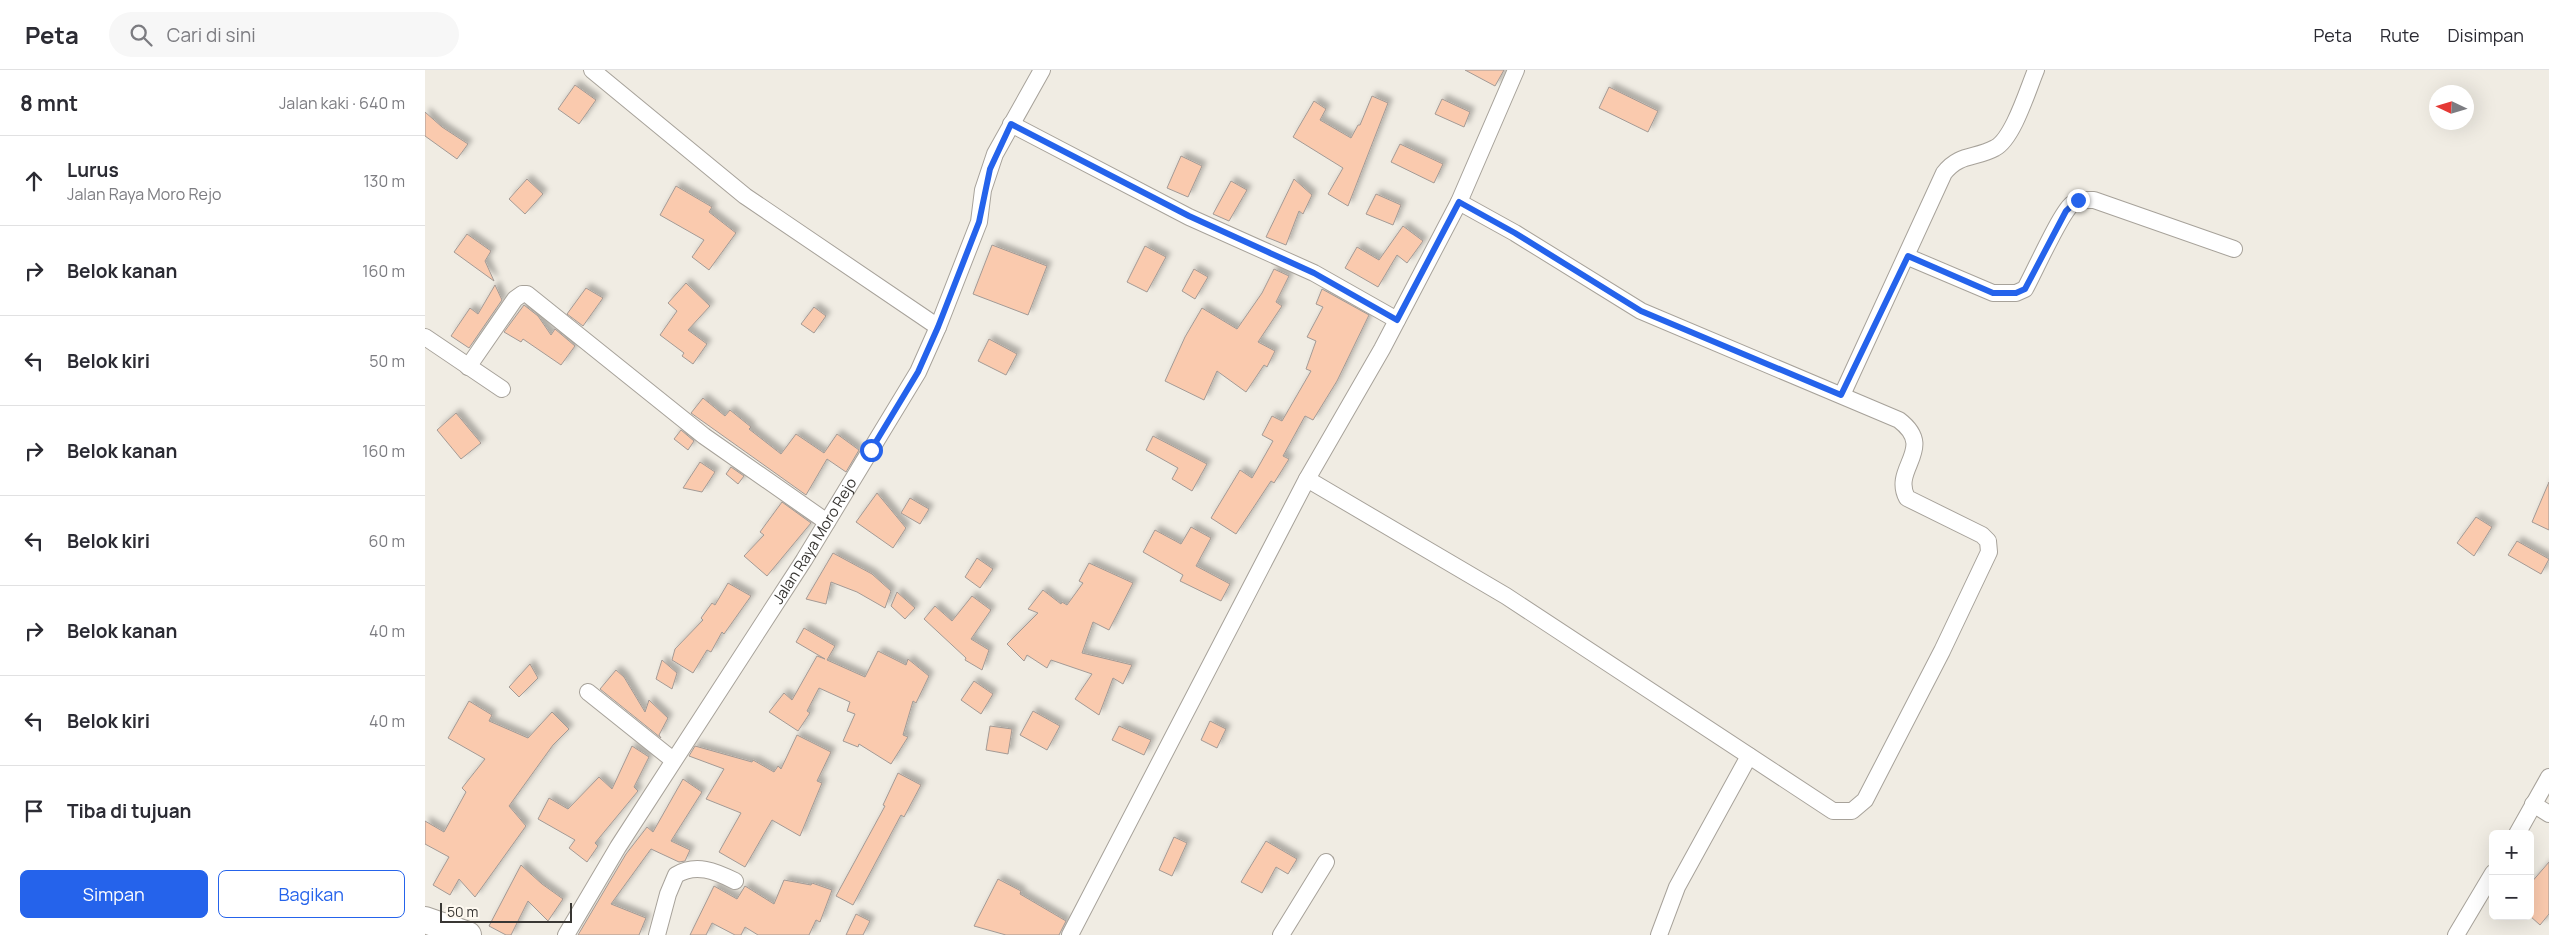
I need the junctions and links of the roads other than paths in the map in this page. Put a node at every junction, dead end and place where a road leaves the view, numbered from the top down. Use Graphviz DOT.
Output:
graph roads {
  1 [pos="592,70"];
  2 [pos="1042,70"];
  3 [pos="1516,70"];
  4 [pos="2036,70"];
  5 [pos="1011,124"];
  6 [pos="1459,202"];
  7 [pos="2235,249"];
  8 [pos="1908,256"];
  9 [pos="1397,320"];
  10 [pos="938,327"];
  11 [pos="425,338"];
  12 [pos="469,367"];
  13 [pos="501,389"];
  14 [pos="1841,395"];
  15 [pos="1307,479"];
  16 [pos="827,522"];
  17 [pos="588,692"];
  18 [pos="1749,756"];
  19 [pos="673,760"];
  20 [pos="2549,778"];
  21 [pos="2533,804"];
  22 [pos="2549,814"];
  23 [pos="2519,830"];
  24 [pos="1326,862"];
  25 [pos="2492,875"];
  26 [pos="735,881"];
  27 [pos="425,920"];
  28 [pos="468,935"];
  29 [pos="566,935"];
  30 [pos="657,935"];
  31 [pos="1070,935"];
  32 [pos="1281,935"];
  33 [pos="1659,935"];
  34 [pos="2456,935"];
  1 -- 10 [label="street"];
  2 -- 5 [label="street, Jalan Raya Moro Rejo"];
  3 -- 6 [label="street"];
  4 -- 8 [label="street"];
  5 -- 9 [label="street"];
  5 -- 10 [label="street, Jalan Raya Moro Rejo"];
  6 -- 9 [label="street"];
  6 -- 14 [label="street"];
  7 -- 8 [label="street"];
  8 -- 14 [label="street"];
  9 -- 15 [label="street"];
  10 -- 16 [label="street, Jalan Raya Moro Rejo"];
  11 -- 12 [label="street"];
  12 -- 13 [label="street"];
  12 -- 16 [label="street"];
  14 -- 18 [label="street"];
  15 -- 18 [label="street"];
  15 -- 31 [label="street"];
  16 -- 19 [label="street, Jalan Raya Moro Rejo"];
  17 -- 19 [label="street"];
  18 -- 33 [label="street"];
  19 -- 29 [label="street, Jalan Raya Moro Rejo"];
  20 -- 21 [label="street"];
  21 -- 22 [label="street"];
  21 -- 23 [label="street"];
  24 -- 32 [label="street"];
  25 -- 34 [label="street"];
  26 -- 30 [label="street"];
  27 -- 28 [label="main road"];
}
